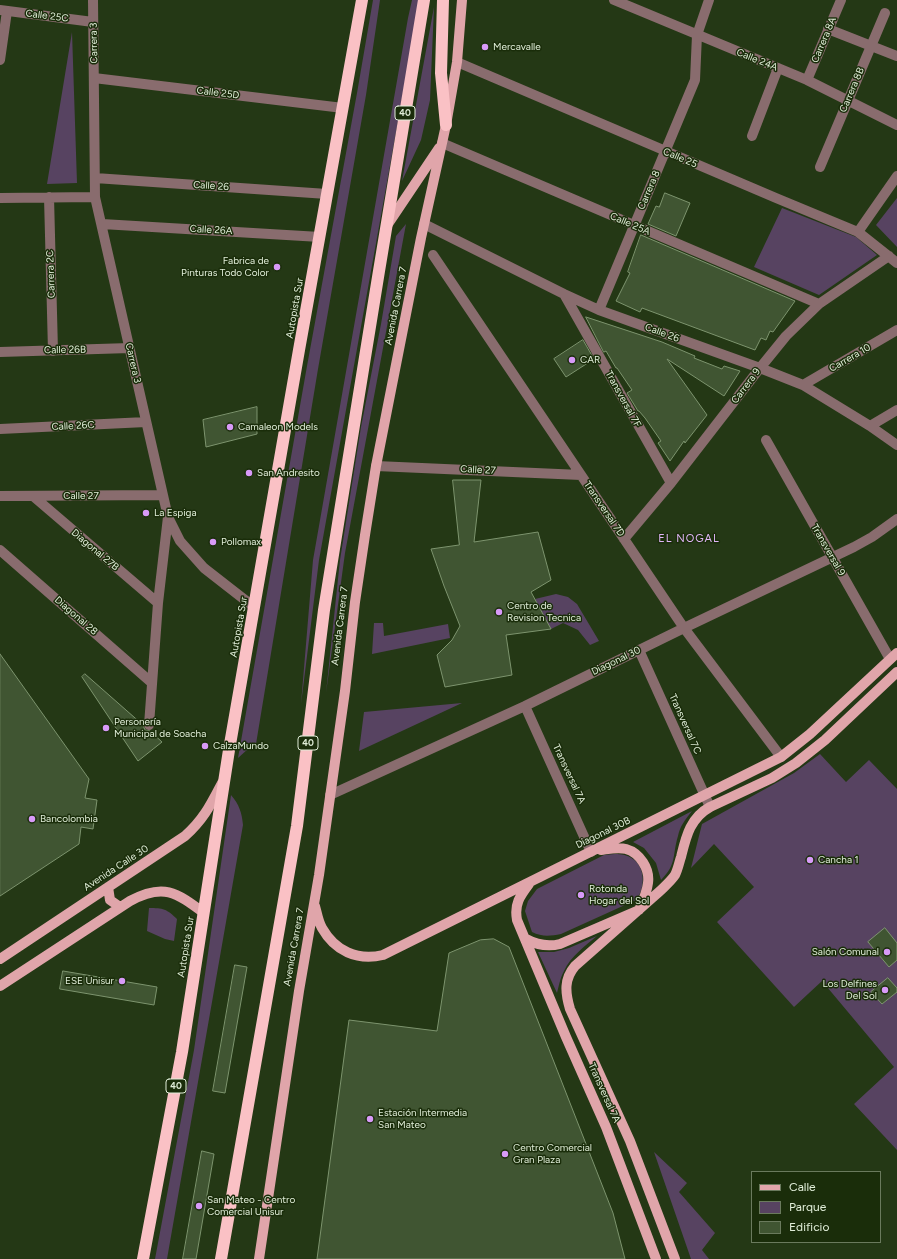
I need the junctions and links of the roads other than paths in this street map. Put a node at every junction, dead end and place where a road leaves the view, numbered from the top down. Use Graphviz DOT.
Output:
graph roads {
  1 [pos="93,0"];
  2 [pos="362,0"];
  3 [pos="424,0"];
  4 [pos="443,0"];
  5 [pos="462,0"];
  6 [pos="614,0"];
  7 [pos="710,0"];
  8 [pos="841,0"];
  9 [pos="4,10"];
  10 [pos="885,13"];
  11 [pos="93,22"];
  12 [pos="828,28"];
  13 [pos="697,35"];
  14 [pos="871,46"];
  15 [pos="897,56"];
  16 [pos="0,60"];
  17 [pos="457,62"];
  18 [pos="778,68"];
  19 [pos="94,78"];
  20 [pos="807,80"];
  21 [pos="848,100"];
  22 [pos="343,108"];
  23 [pos="446,125"];
  24 [pos="897,125"];
  25 [pos="752,136"];
  26 [pos="442,143"];
  27 [pos="665,151"];
  28 [pos="820,167"];
  29 [pos="897,176"];
  30 [pos="95,178"];
  31 [pos="327,194"];
  32 [pos="48,197"];
  33 [pos="95,197"];
  34 [pos="0,198"];
  35 [pos="102,224"];
  36 [pos="424,224"];
  37 [pos="634,225"];
  38 [pos="386,226"];
  39 [pos="858,232"];
  40 [pos="320,237"];
  41 [pos="433,256"];
  42 [pos="889,256"];
  43 [pos="897,263"];
  44 [pos="564,294"];
  45 [pos="819,304"];
  46 [pos="599,310"];
  47 [pos="897,330"];
  48 [pos="130,348"];
  49 [pos="53,351"];
  50 [pos="0,352"];
  51 [pos="760,368"];
  52 [pos="803,385"];
  53 [pos="897,410"];
  54 [pos="146,422"];
  55 [pos="870,426"];
  56 [pos="0,429"];
  57 [pos="766,440"];
  58 [pos="897,445"];
  59 [pos="376,466"];
  60 [pos="581,475"];
  61 [pos="671,483"];
  62 [pos="0,496"];
  63 [pos="33,496"];
  64 [pos="163,496"];
  65 [pos="168,517"];
  66 [pos="897,519"];
  67 [pos="624,539"];
  68 [pos="0,550"];
  69 [pos="832,557"];
  70 [pos="158,603"];
  71 [pos="254,607"];
  72 [pos="684,628"];
  73 [pos="639,650"];
  74 [pos="894,656"];
  75 [pos="897,672"];
  76 [pos="152,683"];
  77 [pos="525,706"];
  78 [pos="149,725"];
  79 [pos="781,757"];
  80 [pos="225,777"];
  81 [pos="330,795"];
  82 [pos="705,796"];
  83 [pos="710,807"];
  84 [pos="591,852"];
  85 [pos="532,881"];
  86 [pos="108,887"];
  87 [pos="314,904"];
  88 [pos="120,907"];
  89 [pos="639,910"];
  90 [pos="204,913"];
  91 [pos="526,939"];
  92 [pos="0,959"];
  93 [pos="0,986"];
  94 [pos="143,1259"];
  95 [pos="221,1259"];
  96 [pos="259,1259"];
  97 [pos="656,1259"];
  98 [pos="675,1259"];
  1 -- 11 [label="street, Carrera 3"];
  2 -- 22 [label="highway, Autopista Sur / 40"];
  3 -- 38 [label="highway, 40"];
  4 -- 23 [label="highway"];
  5 -- 17 [label="main road, Avenida Carrera 7"];
  6 -- 13 [label="street, Calle 24A"];
  7 -- 13 [label="street, Carrera 8"];
  8 -- 12 [label="street, Carrera 8A"];
  9 -- 11 [label="street, Calle 25C"];
  9 -- 16 [label="street"];
  10 -- 14 [label="street, Carrera 8B"];
  11 -- 19 [label="street, Carrera 3"];
  12 -- 14 [label="street"];
  12 -- 20 [label="street, Carrera 8A"];
  13 -- 18 [label="street, Calle 24A"];
  13 -- 27 [label="street, Carrera 8"];
  14 -- 15 [label="street"];
  14 -- 21 [label="street, Carrera 8B"];
  17 -- 23 [label="main road, Avenida Carrera 7"];
  17 -- 27 [label="street, Calle 25"];
  18 -- 20 [label="street, Calle 24A"];
  18 -- 25 [label="street"];
  19 -- 22 [label="street, Calle 25D"];
  19 -- 30 [label="street, Carrera 3"];
  20 -- 21 [label="street, Calle 24A"];
  21 -- 24 [label="street, Calle 24A"];
  21 -- 28 [label="street, Carrera 8B"];
  22 -- 31 [label="highway, Autopista Sur / 40"];
  23 -- 26 [label="main road, Avenida Carrera 7"];
  26 -- 36 [label="main road, Avenida Carrera 7"];
  26 -- 37 [label="street, Calle 25A"];
  26 -- 38 [label="main road"];
  27 -- 37 [label="street, Carrera 8"];
  27 -- 39 [label="street, Calle 25"];
  29 -- 39 [label="street"];
  30 -- 31 [label="street, Calle 26"];
  30 -- 33 [label="street, Carrera 3"];
  31 -- 40 [label="highway, Autopista Sur / 40"];
  32 -- 33 [label="street"];
  32 -- 34 [label="street"];
  32 -- 49 [label="street, Carrera 2C"];
  33 -- 35 [label="street, Carrera 3"];
  35 -- 40 [label="street, Calle 26A"];
  35 -- 48 [label="street, Carrera 3"];
  36 -- 44 [label="street, Calle 26"];
  36 -- 59 [label="main road, Avenida Carrera 7"];
  37 -- 45 [label="street, Calle 25A"];
  37 -- 46 [label="street, Carrera 8"];
  38 -- 95 [label="highway, 40"];
  39 -- 42 [label="street, Calle 25"];
  40 -- 71 [label="highway, Autopista Sur / 40"];
  41 -- 60 [label="street, Transversal 7D"];
  42 -- 43 [label="street, Calle 25"];
  42 -- 45 [label="street, Carrera 9"];
  44 -- 46 [label="street, Calle 26"];
  44 -- 61 [label="street, Transversal 7F"];
  45 -- 51 [label="street, Carrera 9"];
  46 -- 51 [label="street, Calle 26"];
  47 -- 52 [label="street, Carrera 10"];
  48 -- 49 [label="street, Calle 26B"];
  48 -- 54 [label="street, Carrera 3"];
  49 -- 50 [label="street, Calle 26B"];
  51 -- 52 [label="street, Calle 26"];
  51 -- 61 [label="street, Carrera 9"];
  52 -- 55 [label="street, Calle 26"];
  53 -- 55 [label="street"];
  54 -- 56 [label="street, Calle 26C"];
  54 -- 64 [label="street, Carrera 3"];
  55 -- 58 [label="street, Calle 26"];
  57 -- 69 [label="street, Transversal 9"];
  59 -- 60 [label="street, Calle 27"];
  59 -- 81 [label="main road, Avenida Carrera 7"];
  60 -- 67 [label="street, Transversal 7D"];
  61 -- 67 [label="street, Carrera 9"];
  62 -- 63 [label="street, Calle 27"];
  63 -- 64 [label="street, Calle 27"];
  63 -- 70 [label="street, Diagonal 27B"];
  64 -- 65 [label="street, Carrera 3"];
  65 -- 70 [label="street, Carrera 3"];
  65 -- 71 [label="street"];
  66 -- 69 [label="street, Diagonal 30"];
  67 -- 72 [label="street, Transversal 7D"];
  68 -- 76 [label="street, Diagonal 28"];
  69 -- 72 [label="street, Diagonal 30"];
  69 -- 74 [label="street, Transversal 9"];
  70 -- 76 [label="street, Carrera 3"];
  71 -- 80 [label="highway, Autopista Sur / 40"];
  72 -- 73 [label="street, Diagonal 30"];
  72 -- 79 [label="street, Transversal 7D"];
  73 -- 77 [label="street, Diagonal 30"];
  73 -- 82 [label="street, Transversal 7C"];
  74 -- 79 [label="main road, Diagonal 30B"];
  75 -- 83 [label="main road"];
  76 -- 78 [label="street, Carrera 3"];
  77 -- 81 [label="street, Diagonal 30"];
  77 -- 84 [label="street, Transversal 7A"];
  79 -- 82 [label="main road, Diagonal 30B"];
  80 -- 86 [label="main road, Avenida Calle 30"];
  80 -- 90 [label="highway, Autopista Sur / 40"];
  81 -- 87 [label="main road, Avenida Carrera 7"];
  82 -- 83 [label="street, Transversal 7C"];
  82 -- 84 [label="main road, Diagonal 30B"];
  83 -- 89 [label="main road"];
  84 -- 85 [label="main road, Diagonal 30B"];
  84 -- 89 [label="main road"];
  85 -- 87 [label="main road, Diagonal 30B"];
  85 -- 91 [label="main road"];
  86 -- 88 [label="main road"];
  86 -- 92 [label="main road, Avenida Calle 30"];
  87 -- 96 [label="main road, Avenida Carrera 7"];
  88 -- 90 [label="main road"];
  88 -- 93 [label="main road"];
  89 -- 91 [label="main road"];
  89 -- 98 [label="main road, Transversal 7A"];
  90 -- 94 [label="highway, Autopista Sur / 40"];
  91 -- 97 [label="main road, Transversal 7A"];
}
